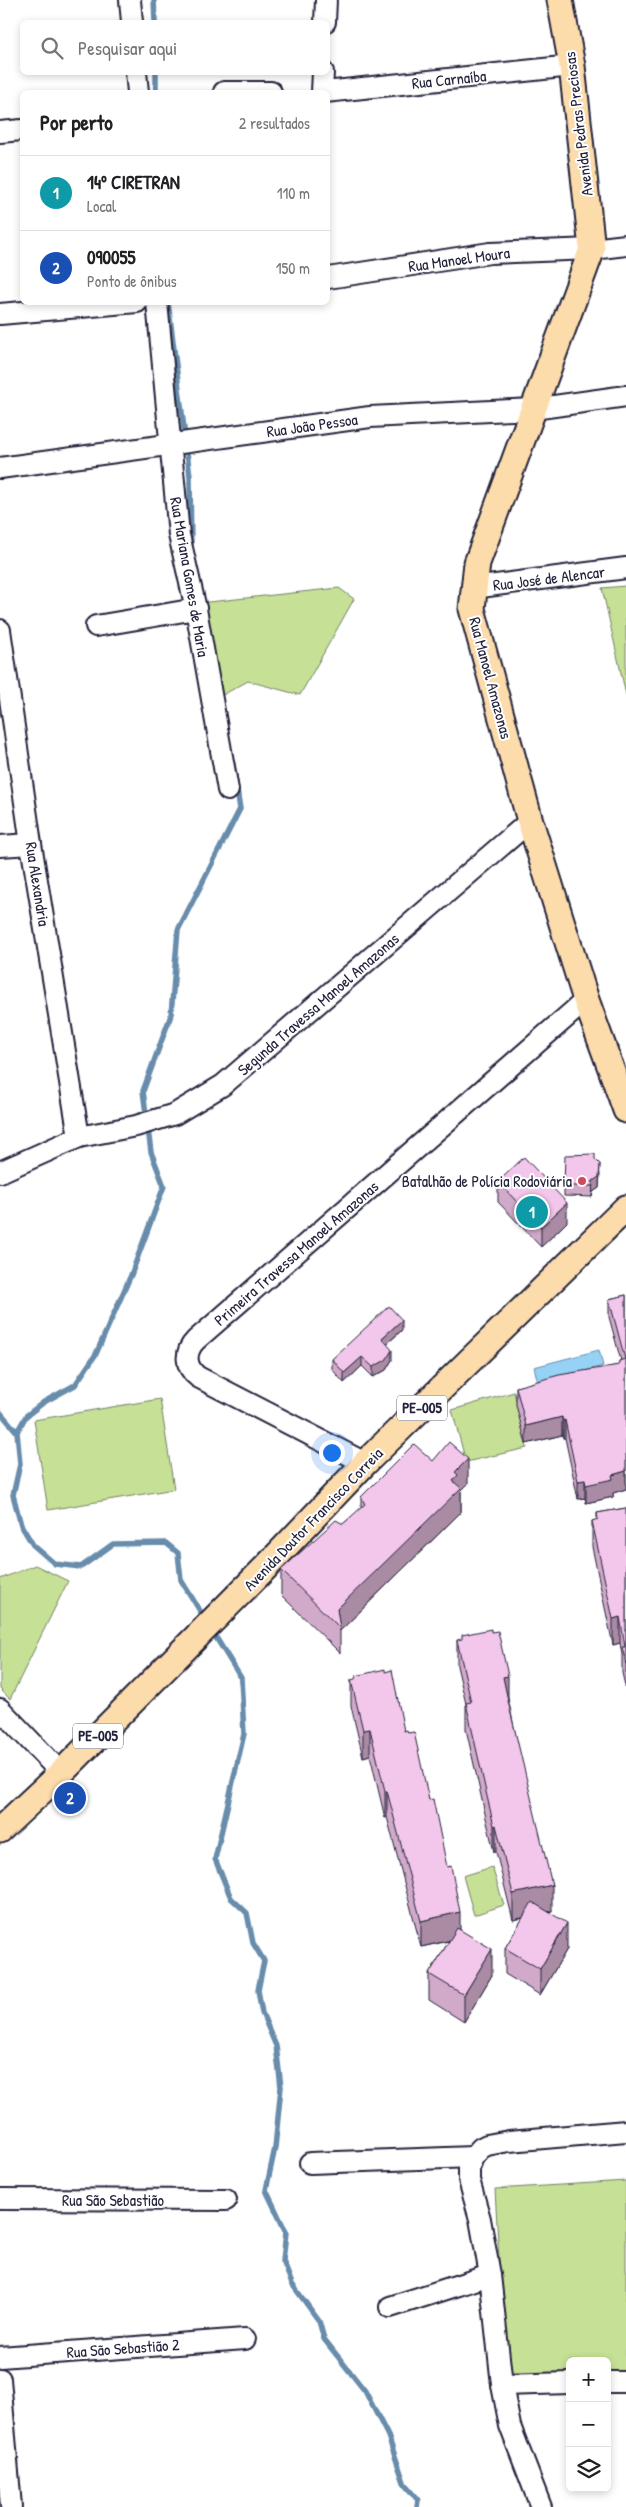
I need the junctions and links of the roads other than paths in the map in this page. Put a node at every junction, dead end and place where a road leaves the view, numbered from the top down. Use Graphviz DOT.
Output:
graph roads {
  1 [pos="130,0"];
  2 [pos="326,0"];
  3 [pos="560,0"];
  4 [pos="132,20"];
  5 [pos="325,20"];
  6 [pos="572,66"];
  7 [pos="136,75"];
  8 [pos="323,75"];
  9 [pos="138,90"];
  10 [pos="324,90"];
  11 [pos="330,91"];
  12 [pos="20,130"];
  13 [pos="0,132"];
  14 [pos="626,245"];
  15 [pos="592,249"];
  16 [pos="330,278"];
  17 [pos="103,305"];
  18 [pos="157,305"];
  19 [pos="0,314"];
  20 [pos="626,396"];
  21 [pos="533,409"];
  22 [pos="172,445"];
  23 [pos="0,468"];
  24 [pos="626,568"];
  25 [pos="473,588"];
  26 [pos="196,609"];
  27 [pos="96,626"];
  28 [pos="1,638"];
  29 [pos="228,790"];
  30 [pos="530,821"];
  31 [pos="31,844"];
  32 [pos="0,846"];
  33 [pos="586,1000"];
  34 [pos="626,1110"];
  35 [pos="79,1137"];
  36 [pos="0,1172"];
  37 [pos="626,1208"];
  38 [pos="365,1463"];
  39 [pos="4,1719"];
  40 [pos="61,1773"];
  41 [pos="0,1830"];
  42 [pos="626,2131"];
  43 [pos="473,2157"];
  44 [pos="310,2163"];
  45 [pos="0,2200"];
  46 [pos="226,2200"];
  47 [pos="490,2275"];
  48 [pos="390,2307"];
  49 [pos="245,2339"];
  50 [pos="0,2357"];
  51 [pos="0,2379"];
  52 [pos="611,2382"];
  53 [pos="626,2382"];
  54 [pos="566,2383"];
  55 [pos="502,2385"];
  56 [pos="11,2507"];
  57 [pos="540,2507"];
  1 -- 4 [label="street"];
  2 -- 5 [label="street"];
  3 -- 6 [label="main road, Avenida Pedras Preciosas"];
  6 -- 11 [label="street, Rua Carnaíba"];
  6 -- 15 [label="main road, Avenida Pedras Preciosas"];
  7 -- 9 [label="street"];
  8 -- 10 [label="street"];
  12 -- 13 [label="street"];
  14 -- 15 [label="street, Rua Manoel Moura"];
  15 -- 16 [label="street, Rua Manoel Moura"];
  15 -- 21 [label="main road, Rua Manoel Amazonas"];
  17 -- 19 [label="street"];
  18 -- 22 [label="street, Rua Mariana Gomes de Maria"];
  20 -- 21 [label="street, Rua João Pessoa"];
  21 -- 22 [label="street, Rua João Pessoa"];
  21 -- 25 [label="main road, Rua Manoel Amazonas"];
  22 -- 23 [label="street, Rua João Pessoa"];
  22 -- 26 [label="street, Rua Mariana Gomes de Maria"];
  24 -- 25 [label="street, Rua José de Alencar"];
  25 -- 30 [label="main road, Rua Manoel Amazonas"];
  26 -- 27 [label="street"];
  26 -- 29 [label="street, Rua Mariana Gomes de Maria"];
  28 -- 31 [label="street, Rua Alexandria"];
  30 -- 33 [label="main road, Rua Manoel Amazonas"];
  30 -- 35 [label="street, Segunda Travessa Manoel Amazonas"];
  31 -- 32 [label="street"];
  31 -- 35 [label="street, Rua Alexandria"];
  33 -- 34 [label="main road, Rua Manoel Amazonas"];
  33 -- 38 [label="street, Primeira Travessa Manoel Amazonas"];
  35 -- 36 [label="street, Segunda Travessa Manoel Amazonas"];
  37 -- 38 [label="main road, Avenida Doutor Francisco Correia / PE-005"];
  38 -- 40 [label="main road, Avenida Doutor Francisco Correia / PE-005"];
  39 -- 40 [label="street"];
  40 -- 41 [label="main road, Avenida Doutor Francisco Correia / PE-005"];
  42 -- 43 [label="street"];
  43 -- 44 [label="street"];
  43 -- 47 [label="street"];
  45 -- 46 [label="street, Rua São Sebastião"];
  47 -- 48 [label="street"];
  47 -- 55 [label="street"];
  49 -- 50 [label="street, Rua São Sebastião 2"];
  51 -- 56 [label="street"];
  52 -- 53 [label="street"];
  54 -- 55 [label="street"];
  55 -- 57 [label="street"];
}
